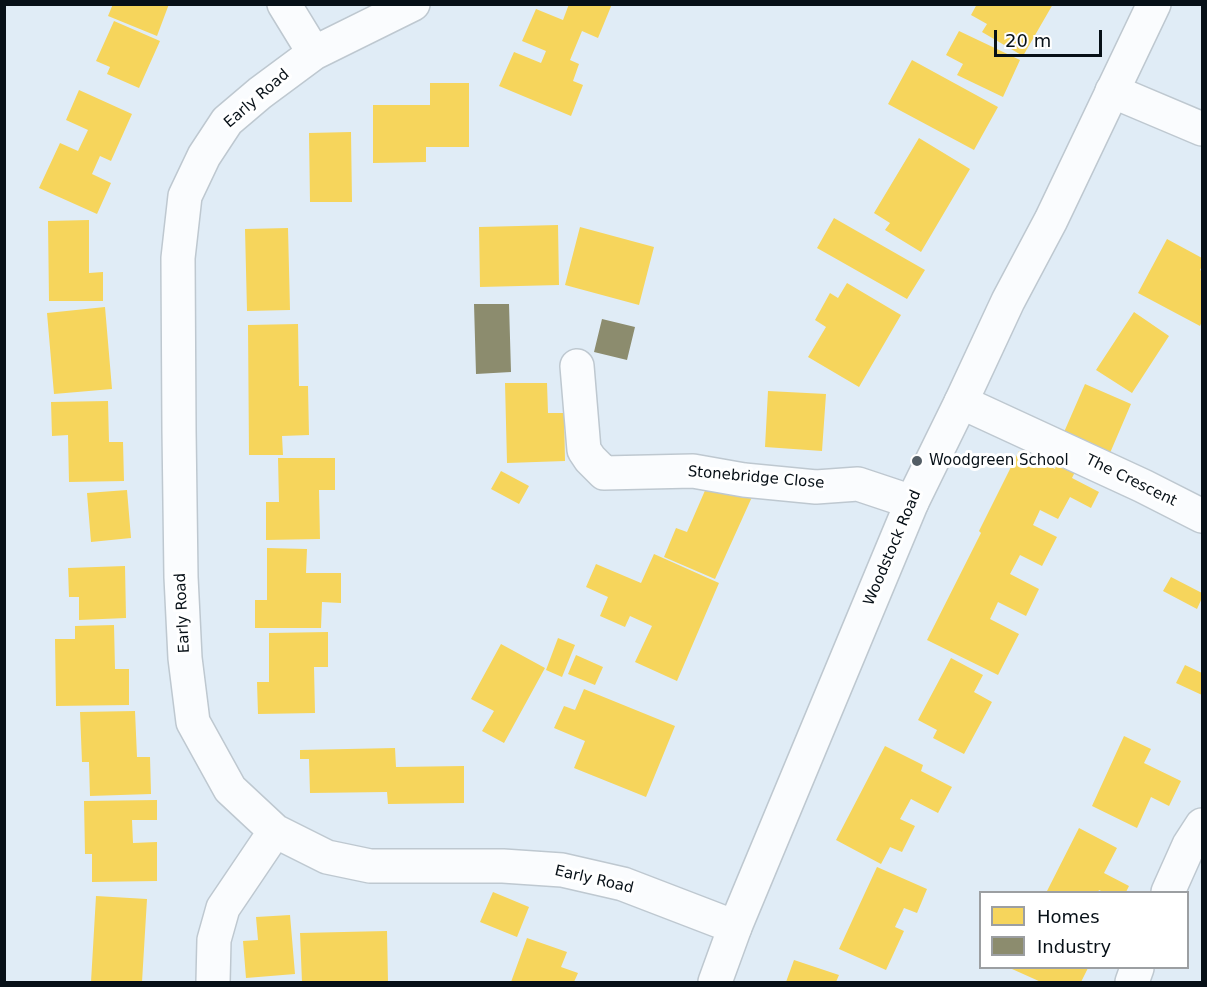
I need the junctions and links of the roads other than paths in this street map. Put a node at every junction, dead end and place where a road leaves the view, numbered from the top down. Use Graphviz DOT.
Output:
graph roads {
  1 [pos="284,4"];
  2 [pos="413,4"];
  3 [pos="1154,4"];
  4 [pos="314,53"];
  5 [pos="1112,91"];
  6 [pos="1203,129"];
  7 [pos="578,366"];
  8 [pos="961,402"];
  9 [pos="912,502"];
  10 [pos="1203,516"];
  11 [pos="1203,825"];
  12 [pos="275,831"];
  13 [pos="1168,891"];
  14 [pos="735,927"];
  15 [pos="213,982"];
  16 [pos="715,982"];
  1 -- 4 [label="street"];
  2 -- 4 [label="street, Early Road"];
  3 -- 5 [label="street, Woodstock Road"];
  4 -- 12 [label="street, Early Road"];
  5 -- 6 [label="street"];
  5 -- 8 [label="street, Woodstock Road"];
  7 -- 9 [label="street, Stonebridge Close"];
  8 -- 9 [label="street, Woodstock Road"];
  8 -- 10 [label="street, The Crescent"];
  9 -- 14 [label="street, Woodstock Road"];
  11 -- 13 [label="street"];
  12 -- 14 [label="street, Early Road"];
  12 -- 15 [label="street"];
  14 -- 16 [label="street, Woodstock Road"];
}
